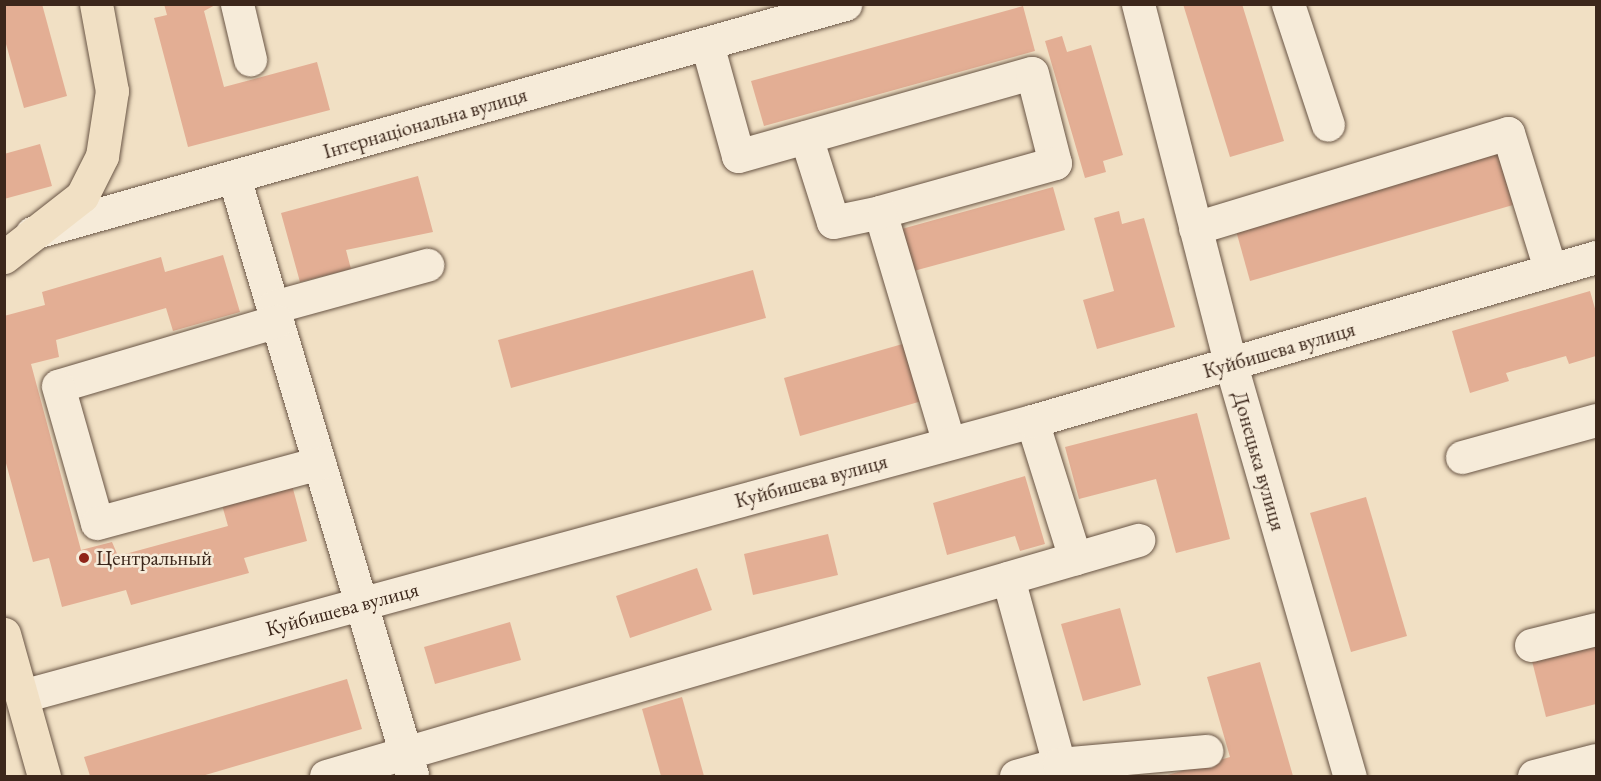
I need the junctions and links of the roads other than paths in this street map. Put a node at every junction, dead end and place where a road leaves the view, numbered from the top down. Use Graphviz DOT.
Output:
graph roads {
  1 [pos="96,4"];
  2 [pos="237,4"];
  3 [pos="845,4"];
  4 [pos="1138,4"];
  5 [pos="1288,4"];
  6 [pos="707,44"];
  7 [pos="250,59"];
  8 [pos="1328,125"];
  9 [pos="806,137"];
  10 [pos="234,177"];
  11 [pos="880,212"];
  12 [pos="1195,228"];
  13 [pos="39,232"];
  14 [pos="4,240"];
  15 [pos="4,256"];
  16 [pos="1596,257"];
  17 [pos="427,265"];
  18 [pos="1550,269"];
  19 [pos="275,314"];
  20 [pos="1231,365"];
  21 [pos="1032,420"];
  22 [pos="1596,420"];
  23 [pos="950,443"];
  24 [pos="1462,457"];
  25 [pos="319,463"];
  26 [pos="1137,540"];
  27 [pos="1075,558"];
  28 [pos="1008,578"];
  29 [pos="362,604"];
  30 [pos="1596,629"];
  31 [pos="4,633"];
  32 [pos="1531,645"];
  33 [pos="22,696"];
  34 [pos="1206,751"];
  35 [pos="1596,759"];
  36 [pos="1059,764"];
  37 [pos="409,766"];
  38 [pos="1109,769"];
  39 [pos="44,777"];
  40 [pos="326,777"];
  41 [pos="1016,777"];
  42 [pos="1350,777"];
  43 [pos="1534,777"];
  1 -- 13 [label="main road"];
  2 -- 7 [label="street"];
  3 -- 6 [label="street, Інтернаціональна вулиця"];
  4 -- 12 [label="street, Донецька вулиця"];
  5 -- 8 [label="street"];
  6 -- 9 [label="street"];
  6 -- 10 [label="street, Інтернаціональна вулиця"];
  9 -- 11 [label="street"];
  9 -- 11 [label="street"];
  10 -- 13 [label="street, Інтернаціональна вулиця"];
  10 -- 19 [label="street"];
  11 -- 23 [label="street"];
  12 -- 18 [label="street"];
  12 -- 20 [label="street, Донецька вулиця"];
  13 -- 14 [label="street, Інтернаціональна вулиця"];
  13 -- 15 [label="main road"];
  16 -- 18 [label="street, Куйбишева вулиця"];
  17 -- 19 [label="street"];
  18 -- 20 [label="street, Куйбишева вулиця"];
  19 -- 25 [label="street"];
  19 -- 25 [label="street"];
  20 -- 21 [label="street, Куйбишева вулиця"];
  20 -- 42 [label="street, Донецька вулиця"];
  21 -- 23 [label="street, Куйбишева вулиця"];
  21 -- 27 [label="street"];
  22 -- 24 [label="street"];
  23 -- 29 [label="street, Куйбишева вулиця"];
  25 -- 29 [label="street"];
  26 -- 27 [label="street"];
  27 -- 28 [label="street"];
  28 -- 36 [label="street"];
  28 -- 37 [label="street"];
  29 -- 33 [label="street, Куйбишева вулиця"];
  29 -- 37 [label="street"];
  30 -- 32 [label="street"];
  31 -- 33 [label="main road"];
  33 -- 39 [label="main road"];
  34 -- 38 [label="street"];
  35 -- 43 [label="street"];
  36 -- 38 [label="street"];
  36 -- 41 [label="street"];
  37 -- 40 [label="street"];
}
